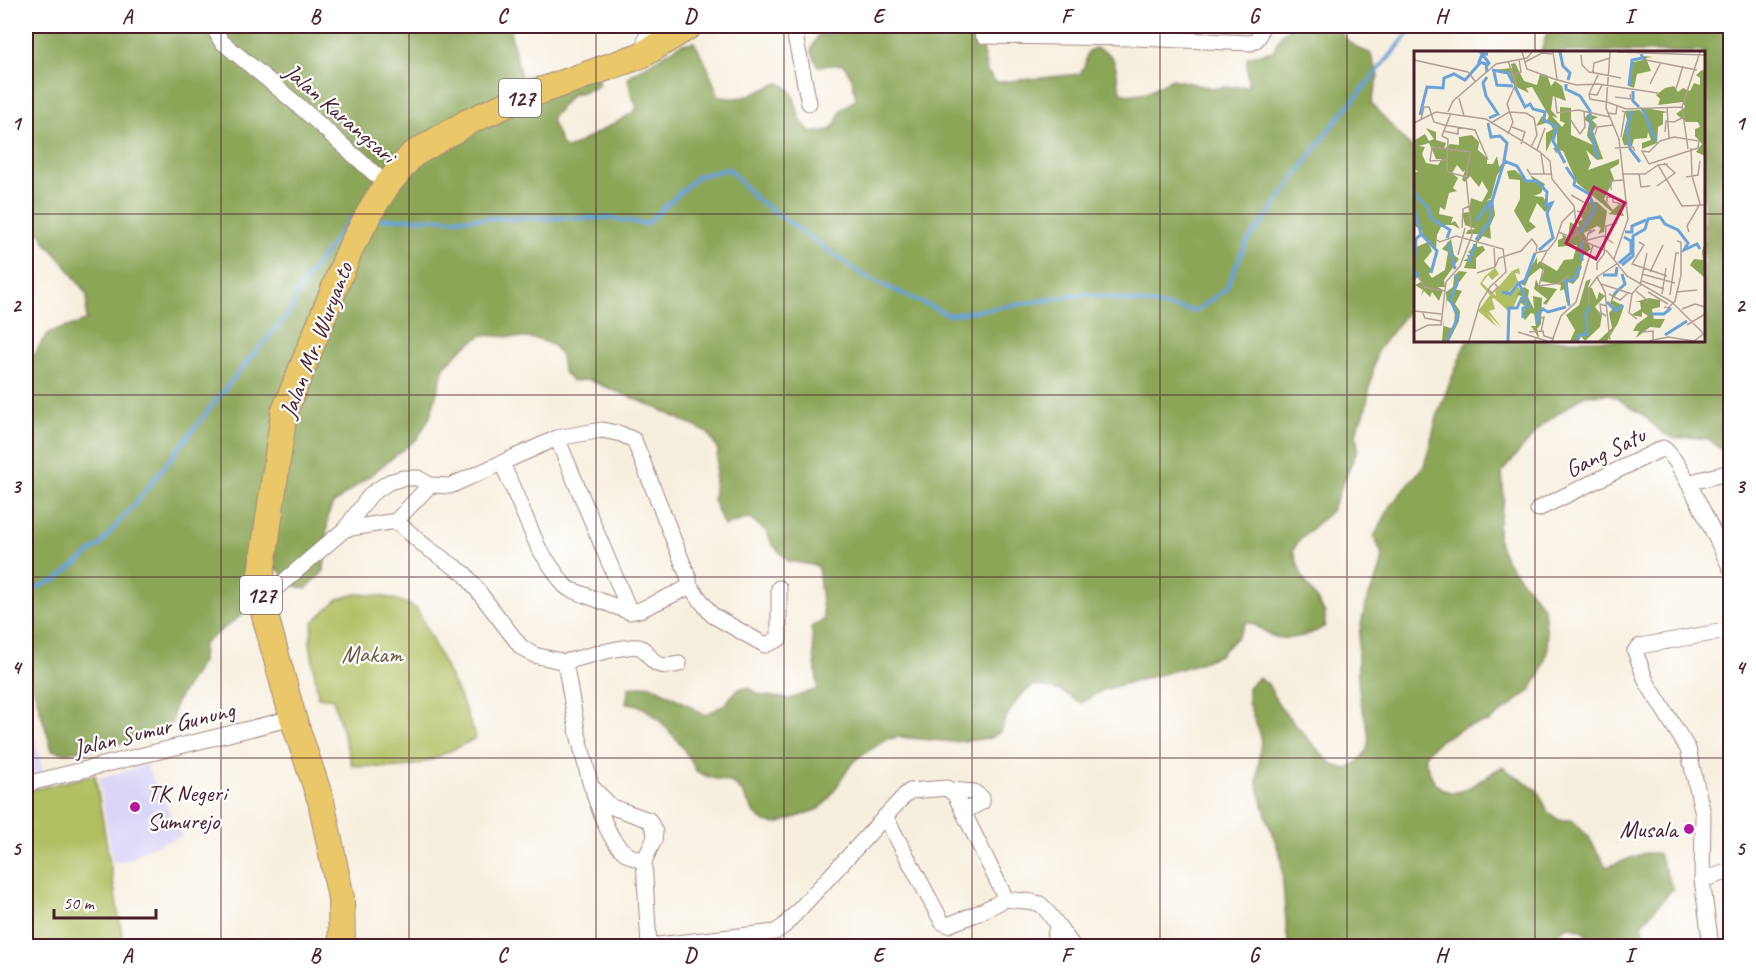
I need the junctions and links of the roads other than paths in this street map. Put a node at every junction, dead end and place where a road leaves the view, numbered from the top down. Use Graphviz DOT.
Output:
graph roads {
  1 [pos="213,26"];
  2 [pos="649,26"];
  3 [pos="689,26"];
  4 [pos="793,26"];
  5 [pos="1261,26"];
  6 [pos="981,31"];
  7 [pos="642,55"];
  8 [pos="809,103"];
  9 [pos="380,195"];
  10 [pos="557,438"];
  11 [pos="502,463"];
  12 [pos="1731,472"];
  13 [pos="1688,483"];
  14 [pos="430,485"];
  15 [pos="1538,509"];
  16 [pos="396,521"];
  17 [pos="345,529"];
  18 [pos="1731,567"];
  19 [pos="689,585"];
  20 [pos="779,588"];
  21 [pos="261,601"];
  22 [pos="630,612"];
  23 [pos="1731,630"];
  24 [pos="565,662"];
  25 [pos="680,664"];
  26 [pos="293,718"];
  27 [pos="26,784"];
  28 [pos="591,786"];
  29 [pos="951,790"];
  30 [pos="963,812"];
  31 [pos="885,816"];
  32 [pos="644,861"];
  33 [pos="1731,871"];
  34 [pos="1702,880"];
  35 [pos="1006,899"];
  36 [pos="1057,926"];
  37 [pos="342,946"];
  38 [pos="649,946"];
  39 [pos="1053,946"];
  40 [pos="1073,946"];
  41 [pos="1711,946"];
  1 -- 9 [label="street, Jalan Karangsari"];
  2 -- 7 [label="street"];
  3 -- 7 [label="main road, Jalan Mr. Wuryanto / 127"];
  4 -- 8 [label="street"];
  5 -- 6 [label="street"];
  7 -- 9 [label="main road, Jalan Mr. Wuryanto / 127"];
  9 -- 21 [label="main road, Jalan Mr. Wuryanto / 127"];
  10 -- 11 [label="street"];
  10 -- 19 [label="street"];
  10 -- 22 [label="street"];
  11 -- 14 [label="street"];
  11 -- 22 [label="street"];
  12 -- 13 [label="street"];
  13 -- 15 [label="street, Gang Satu"];
  13 -- 18 [label="street, Gang Satu"];
  14 -- 16 [label="street"];
  14 -- 17 [label="street"];
  16 -- 17 [label="street"];
  16 -- 24 [label="street"];
  17 -- 21 [label="street"];
  19 -- 20 [label="street"];
  19 -- 22 [label="street"];
  21 -- 26 [label="main road, Jalan Mr. Wuryanto / 127"];
  23 -- 34 [label="street"];
  24 -- 25 [label="street"];
  24 -- 28 [label="street"];
  26 -- 27 [label="street, Jalan Sumur Gunung"];
  26 -- 37 [label="main road, Jalan Mr. Wuryanto / 127"];
  28 -- 32 [label="street"];
  28 -- 32 [label="street"];
  29 -- 30 [label="street"];
  29 -- 30 [label="street"];
  29 -- 31 [label="street"];
  30 -- 35 [label="street"];
  31 -- 35 [label="street"];
  31 -- 38 [label="street"];
  32 -- 38 [label="street"];
  33 -- 34 [label="street"];
  34 -- 41 [label="street"];
  35 -- 36 [label="street"];
  36 -- 39 [label="street"];
  36 -- 40 [label="street"];
}
